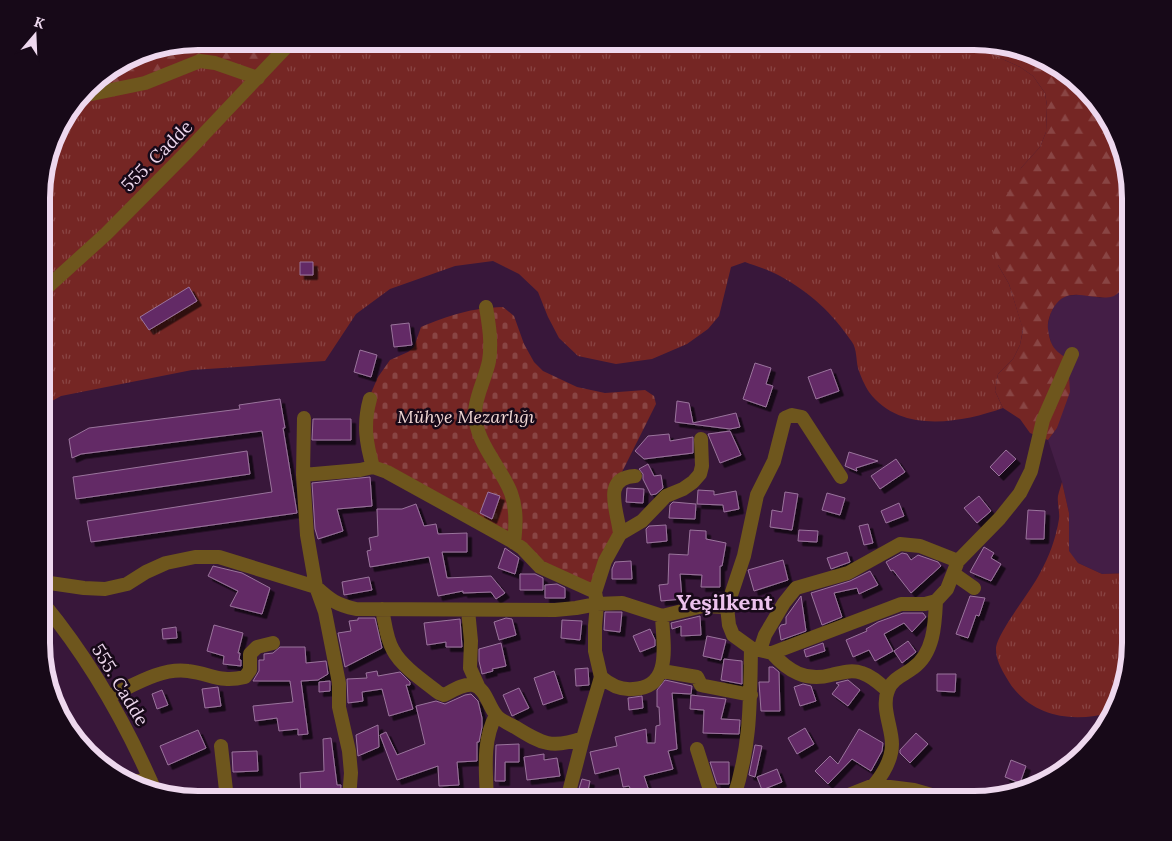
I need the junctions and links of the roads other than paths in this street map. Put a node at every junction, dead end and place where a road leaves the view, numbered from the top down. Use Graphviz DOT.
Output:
graph roads {
  1 [pos="284,50"];
  2 [pos="258,78"];
  3 [pos="93,94"];
  4 [pos="50,285"];
  5 [pos="486,307"];
  6 [pos="1072,354"];
  7 [pos="370,399"];
  8 [pos="304,418"];
  9 [pos="701,439"];
  10 [pos="373,467"];
  11 [pos="303,475"];
  12 [pos="635,476"];
  13 [pos="841,477"];
  14 [pos="620,534"];
  15 [pos="514,543"];
  16 [pos="956,567"];
  17 [pos="50,583"];
  18 [pos="316,588"];
  19 [pos="974,588"];
  20 [pos="596,598"];
  21 [pos="936,601"];
  22 [pos="727,607"];
  23 [pos="382,608"];
  24 [pos="468,610"];
  25 [pos="50,613"];
  26 [pos="662,616"];
  27 [pos="273,642"];
  28 [pos="761,650"];
  29 [pos="662,671"];
  30 [pos="601,677"];
  31 [pos="479,688"];
  32 [pos="888,691"];
  33 [pos="750,695"];
  34 [pos="108,697"];
  35 [pos="496,715"];
  36 [pos="583,738"];
  37 [pos="221,746"];
  38 [pos="698,749"];
  39 [pos="151,783"];
  40 [pos="874,786"];
  41 [pos="226,791"];
  42 [pos="350,791"];
  43 [pos="487,791"];
  44 [pos="569,791"];
  45 [pos="711,791"];
  46 [pos="736,791"];
  47 [pos="860,791"];
  48 [pos="917,791"];
  1 -- 2 [label="street, 555. Cadde"];
  2 -- 3 [label="street"];
  2 -- 4 [label="street, 555. Cadde"];
  5 -- 15 [label="street"];
  6 -- 16 [label="street"];
  7 -- 10 [label="street"];
  8 -- 11 [label="street"];
  9 -- 14 [label="street"];
  10 -- 11 [label="street"];
  10 -- 15 [label="street"];
  11 -- 18 [label="street"];
  12 -- 14 [label="street"];
  13 -- 22 [label="street"];
  14 -- 20 [label="street"];
  15 -- 20 [label="street"];
  16 -- 19 [label="street"];
  16 -- 21 [label="street"];
  16 -- 28 [label="street"];
  17 -- 18 [label="street"];
  18 -- 23 [label="street"];
  18 -- 42 [label="street"];
  20 -- 24 [label="street"];
  20 -- 26 [label="street"];
  20 -- 30 [label="street"];
  21 -- 28 [label="street"];
  21 -- 32 [label="street"];
  22 -- 26 [label="street"];
  22 -- 28 [label="street"];
  23 -- 24 [label="street"];
  23 -- 31 [label="street"];
  24 -- 31 [label="street"];
  25 -- 34 [label="street, 555. Cadde"];
  26 -- 29 [label="street"];
  27 -- 34 [label="street"];
  28 -- 32 [label="street"];
  28 -- 33 [label="street"];
  29 -- 30 [label="street"];
  29 -- 33 [label="street"];
  30 -- 36 [label="street"];
  31 -- 35 [label="street"];
  32 -- 40 [label="street"];
  33 -- 46 [label="street"];
  34 -- 39 [label="street, 555. Cadde"];
  35 -- 36 [label="street"];
  35 -- 43 [label="street"];
  36 -- 44 [label="street"];
  37 -- 41 [label="street"];
  38 -- 45 [label="street"];
  40 -- 47 [label="street"];
  40 -- 48 [label="street"];
}
